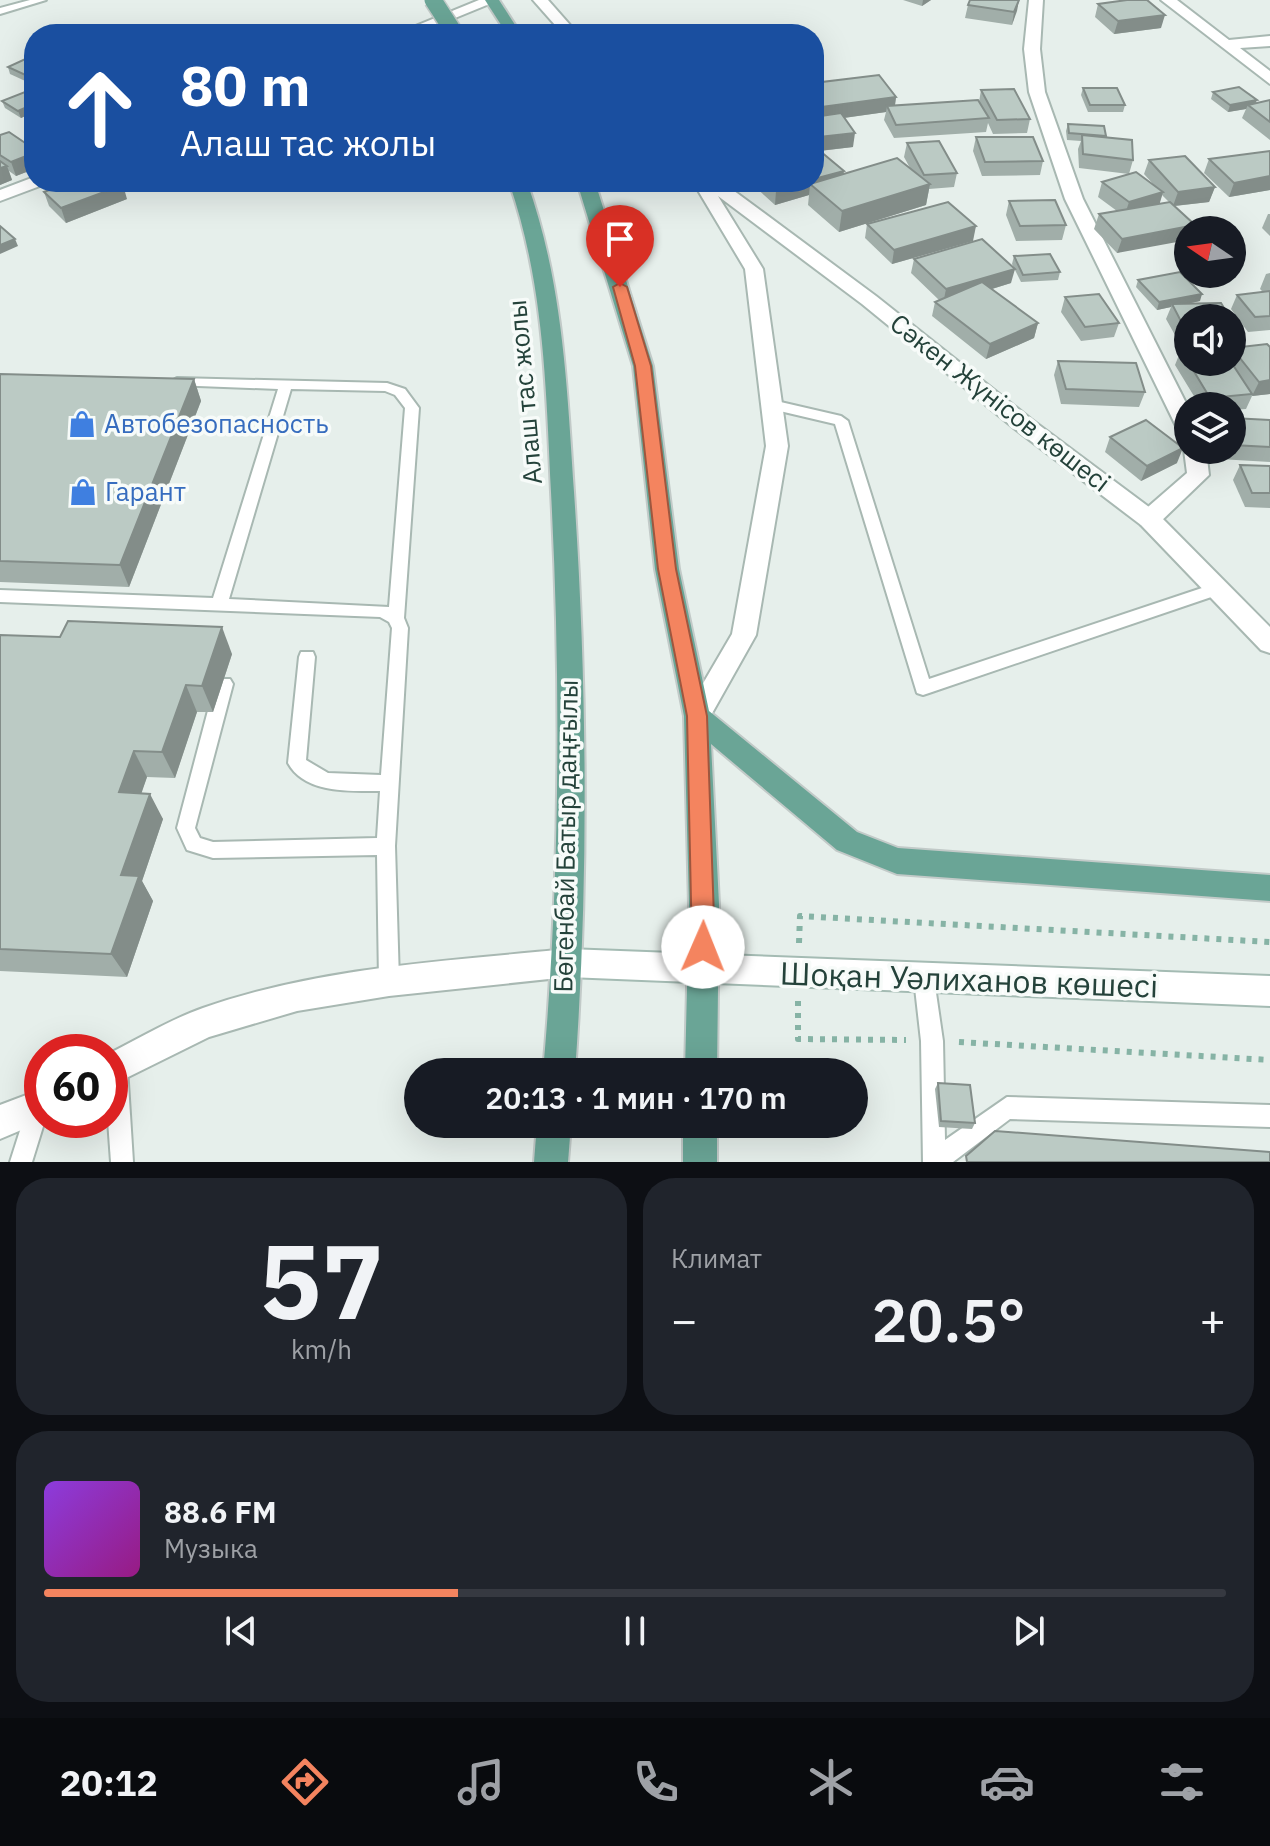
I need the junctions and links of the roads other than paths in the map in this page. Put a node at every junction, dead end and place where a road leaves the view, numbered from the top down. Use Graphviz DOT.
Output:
graph roads {
  1 [pos="41,0"];
  2 [pos="433,0"];
  3 [pos="492,0"];
  4 [pos="540,0"];
  5 [pos="1036,0"];
  6 [pos="1168,0"];
  7 [pos="0,11"];
  8 [pos="429,24"];
  9 [pos="449,24"];
  10 [pos="508,24"];
  11 [pos="562,24"];
  12 [pos="1270,41"];
  13 [pos="1227,45"];
  14 [pos="1270,79"];
  15 [pos="24,186"];
  16 [pos="522,192"];
  17 [pos="589,192"];
  18 [pos="706,192"];
  19 [pos="724,192"];
  20 [pos="0,196"];
  21 [pos="159,382"];
  22 [pos="286,384"];
  23 [pos="1174,399"];
  24 [pos="772,405"];
  25 [pos="1197,464"];
  26 [pos="1149,519"];
  27 [pos="1217,589"];
  28 [pos="0,596"];
  29 [pos="569,600"];
  30 [pos="219,605"];
  31 [pos="396,618"];
  32 [pos="1270,643"];
  33 [pos="307,657"];
  34 [pos="224,684"];
  35 [pos="697,716"];
  36 [pos="390,783"];
  37 [pos="386,846"];
  38 [pos="1270,888"];
  39 [pos="568,963"];
  40 [pos="703,969"];
  41 [pos="924,979"];
  42 [pos="389,981"];
  43 [pos="1270,991"];
  44 [pos="560,1058"];
  45 [pos="701,1058"];
  46 [pos="128,1061"];
  47 [pos="24,1112"];
  48 [pos="1270,1116"];
  49 [pos="0,1122"];
  50 [pos="29,1138"];
  51 [pos="120,1138"];
  52 [pos="553,1138"];
  53 [pos="700,1138"];
  54 [pos="21,1162"];
  55 [pos="122,1162"];
  56 [pos="551,1162"];
  57 [pos="700,1162"];
  58 [pos="934,1162"];
  1 -- 7 [label="lane"];
  2 -- 9 [label="main road, bridge"];
  3 -- 8 [label="street"];
  3 -- 10 [label="main road"];
  4 -- 11 [label="street"];
  5 -- 23 [label="street"];
  6 -- 13 [label="street"];
  12 -- 13 [label="street"];
  13 -- 14 [label="street"];
  15 -- 20 [label="street"];
  16 -- 29 [label="main road, Алаш тас жолы"];
  17 -- 35 [label="main road"];
  18 -- 24 [label="street"];
  19 -- 26 [label="street, Сәкен Жүнісов көшесі"];
  21 -- 22 [label="lane"];
  22 -- 30 [label="lane"];
  22 -- 31 [label="lane"];
  24 -- 27 [label="lane"];
  24 -- 35 [label="street"];
  25 -- 26 [label="street"];
  26 -- 27 [label="street, Сәкен Жүнісов көшесі"];
  27 -- 32 [label="street, Сәкен Жүнісов көшесі"];
  28 -- 30 [label="lane"];
  29 -- 39 [label="main road, Бөгенбай Батыр даңғылы"];
  30 -- 31 [label="lane"];
  31 -- 36 [label="lane"];
  33 -- 36 [label="lane"];
  34 -- 37 [label="lane"];
  35 -- 38 [label="main road"];
  35 -- 40 [label="main road"];
  36 -- 37 [label="lane"];
  37 -- 42 [label="lane"];
  39 -- 40 [label="street, Шоқан Уәлиханов көшесі"];
  39 -- 42 [label="street, Шоқан Уәлиханов көшесі"];
  39 -- 44 [label="main road, Бөгенбай Батыр даңғылы"];
  40 -- 41 [label="street, Шоқан Уәлиханов көшесі"];
  40 -- 45 [label="main road"];
  41 -- 43 [label="street, Шоқан Уәлиханов көшесі"];
  41 -- 58 [label="lane"];
  42 -- 46 [label="street, Шоқан Уәлиханов көшесі"];
  47 -- 49 [label="street"];
  48 -- 58 [label="lane"];
  50 -- 54 [label="lane"];
  51 -- 55 [label="lane"];
  52 -- 56 [label="main road"];
  53 -- 57 [label="main road"];
}
